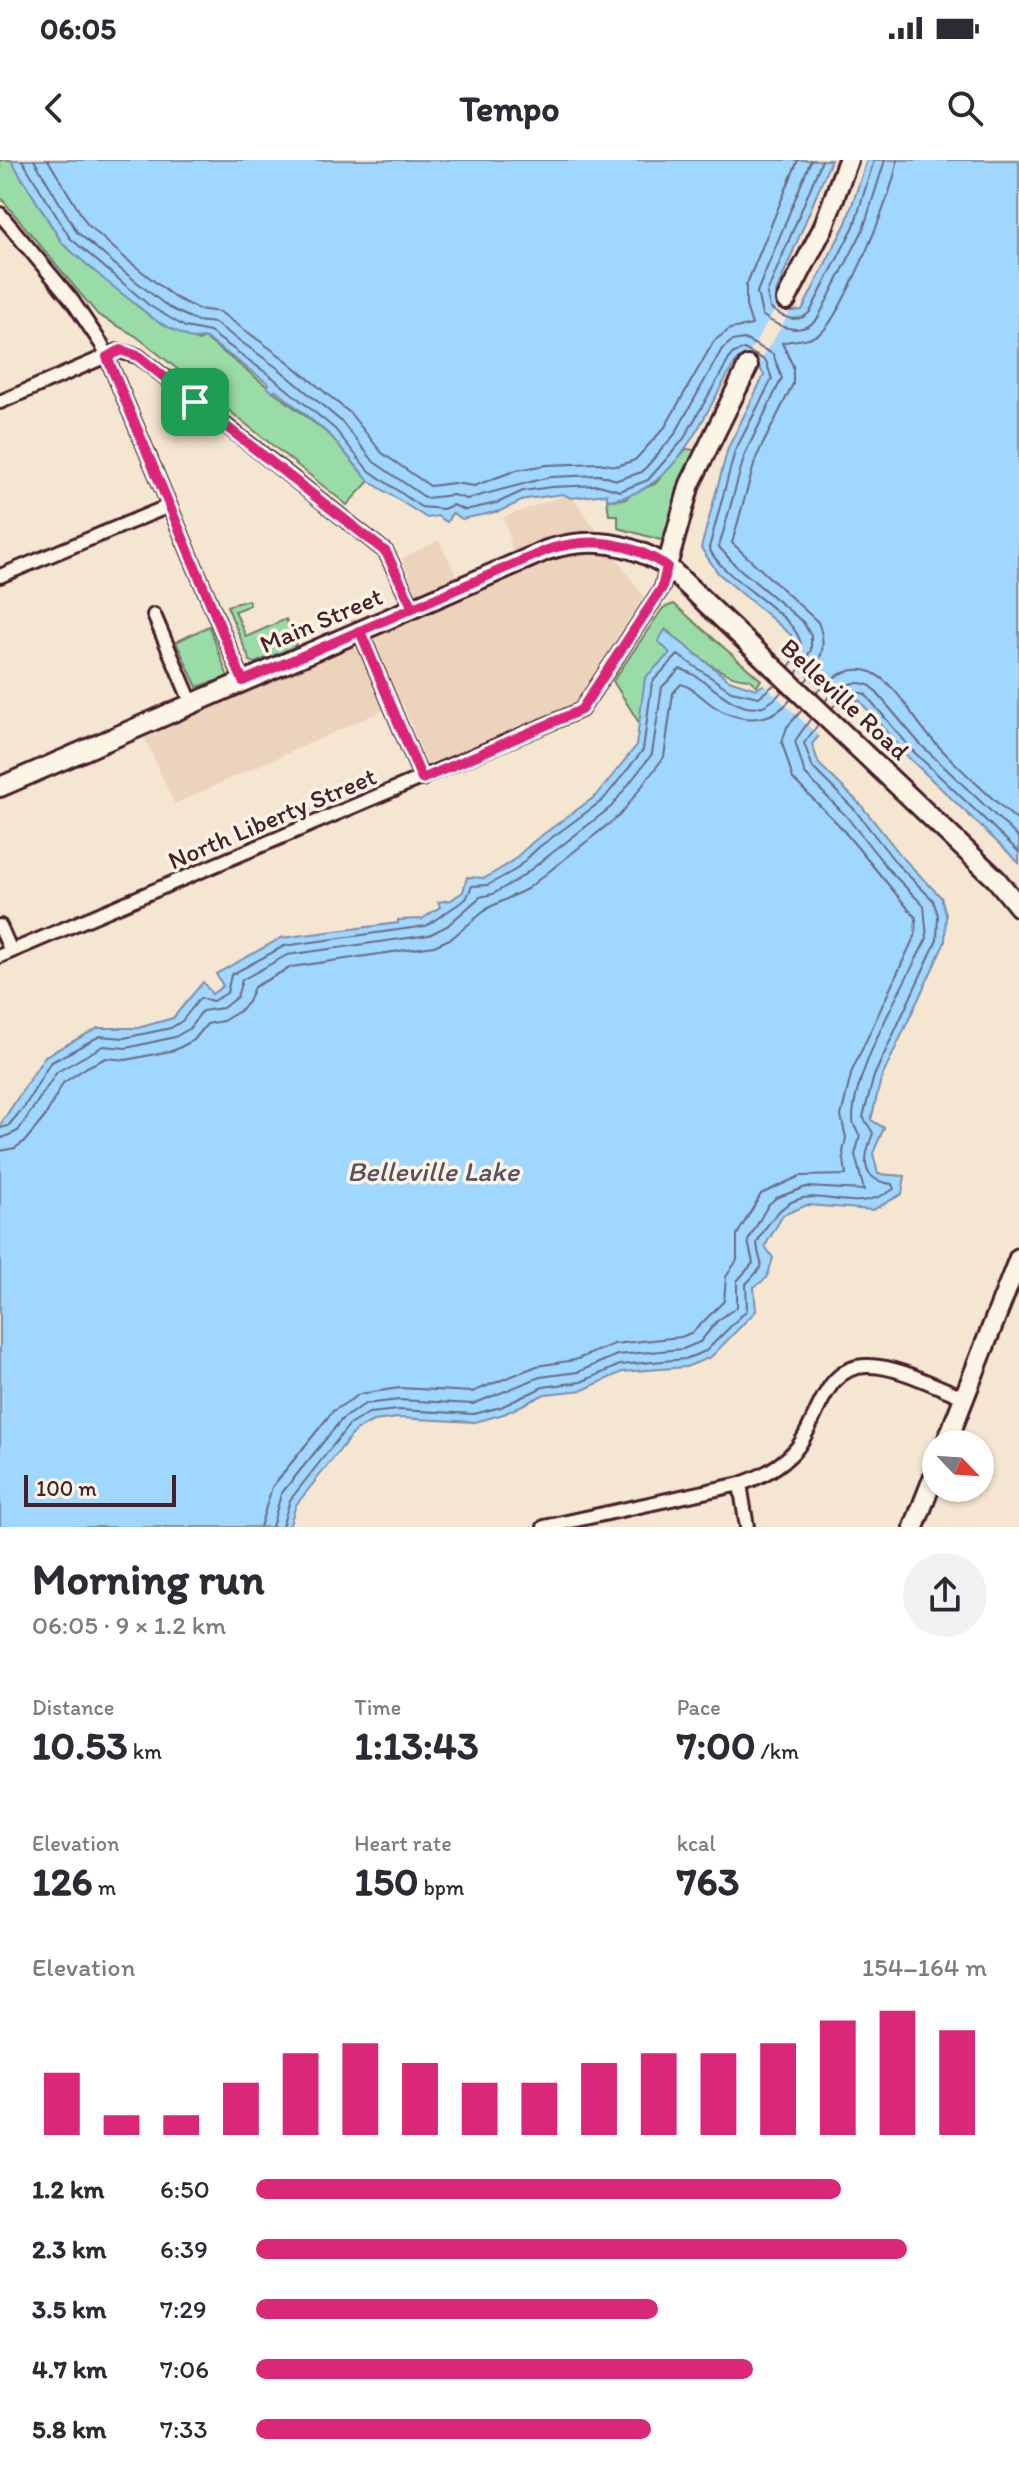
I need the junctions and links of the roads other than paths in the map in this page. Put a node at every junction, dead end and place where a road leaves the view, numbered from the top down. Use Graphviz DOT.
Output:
graph roads {
  1 [pos="848,160"];
  2 [pos="0,214"];
  3 [pos="786,300"];
  4 [pos="107,357"];
  5 [pos="748,366"];
  6 [pos="0,402"];
  7 [pos="169,506"];
  8 [pos="624,545"];
  9 [pos="667,566"];
  10 [pos="0,576"];
  11 [pos="413,608"];
  12 [pos="154,615"];
  13 [pos="360,631"];
  14 [pos="243,681"];
  15 [pos="192,704"];
  16 [pos="422,779"];
  17 [pos="0,787"];
  18 [pos="1019,907"];
  19 [pos="0,926"];
  20 [pos="5,954"];
  21 [pos="1019,1258"];
  22 [pos="1012,1295"];
  23 [pos="964,1397"];
  24 [pos="951,1430"];
  25 [pos="740,1484"];
  26 [pos="924,1502"];
  27 [pos="544,1527"];
  28 [pos="747,1527"];
  29 [pos="914,1527"];
  1 -- 3 [label="main road"];
  2 -- 4 [label="street"];
  4 -- 6 [label="street"];
  4 -- 7 [label="street"];
  4 -- 11 [label="street"];
  5 -- 9 [label="main road"];
  7 -- 10 [label="street"];
  7 -- 14 [label="street"];
  8 -- 9 [label="main road, Belleville Road"];
  8 -- 11 [label="main road, Main Street"];
  9 -- 16 [label="street, North Liberty Street"];
  9 -- 18 [label="main road, Belleville Road"];
  11 -- 13 [label="main road, Main Street"];
  12 -- 15 [label="street"];
  13 -- 14 [label="main road, Main Street"];
  13 -- 16 [label="street"];
  14 -- 15 [label="main road, Main Street"];
  15 -- 17 [label="main road, Main Street"];
  16 -- 20 [label="street, North Liberty Street"];
  19 -- 20 [label="street"];
  21 -- 22 [label="main road"];
  22 -- 23 [label="main road"];
  23 -- 24 [label="main road"];
  23 -- 25 [label="street"];
  25 -- 27 [label="street"];
  25 -- 28 [label="street"];
  26 -- 29 [label="main road"];
}
